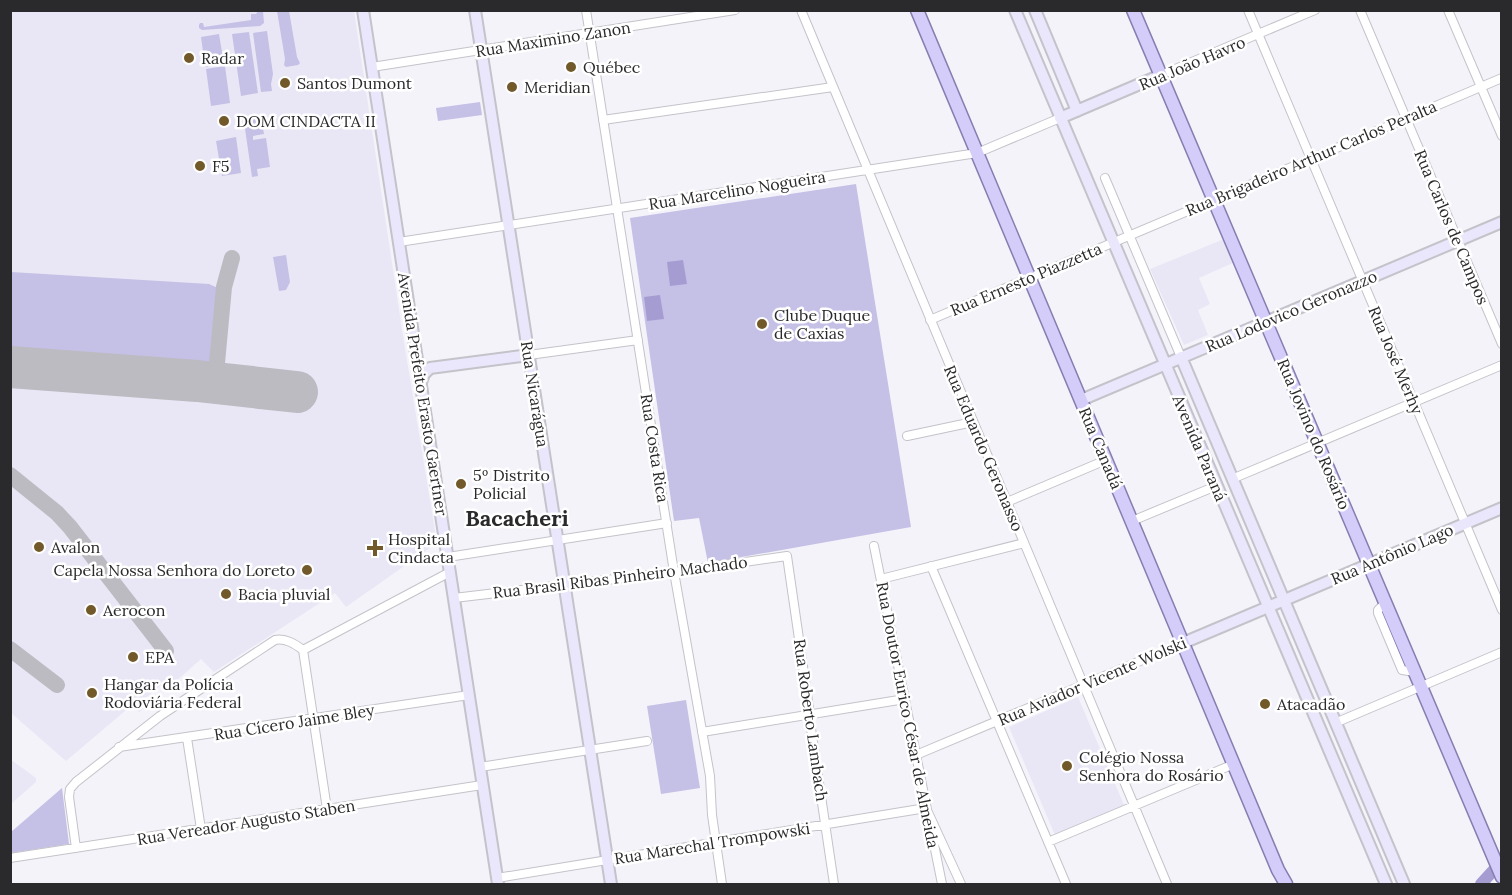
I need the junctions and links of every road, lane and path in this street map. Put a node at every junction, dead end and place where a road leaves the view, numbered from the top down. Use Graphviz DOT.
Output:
graph roads {
  1 [pos="363,10"];
  2 [pos="475,10"];
  3 [pos="586,10"];
  4 [pos="735,10"];
  5 [pos="801,10"];
  6 [pos="917,10"];
  7 [pos="1015,10"];
  8 [pos="1035,10"];
  9 [pos="1133,10"];
  10 [pos="1248,10"];
  11 [pos="1315,10"];
  12 [pos="1360,10"];
  13 [pos="1448,10"];
  14 [pos="590,33"];
  15 [pos="1258,35"];
  16 [pos="481,50"];
  17 [pos="372,67"];
  18 [pos="1161,75"];
  19 [pos="1502,78"];
  20 [pos="833,87"];
  21 [pos="1481,87"];
  22 [pos="1069,114"];
  23 [pos="1406,118"];
  24 [pos="603,120"];
  25 [pos="1502,136"];
  26 [pos="977,153"];
  27 [pos="1310,159"];
  28 [pos="868,170"];
  29 [pos="1105,178"];
  30 [pos="1214,200"];
  31 [pos="617,209"];
  32 [pos="1502,222"];
  33 [pos="509,226"];
  34 [pos="1121,239"];
  35 [pos="1457,240"];
  36 [pos="399,242"];
  37 [pos="1029,278"];
  38 [pos="1362,281"];
  39 [pos="930,320"];
  40 [pos="1266,321"];
  41 [pos="638,340"];
  42 [pos="1502,344"];
  43 [pos="529,355"];
  44 [pos="417,357"];
  45 [pos="1181,357"];
  46 [pos="1165,364"];
  47 [pos="1502,365"];
  48 [pos="430,368"];
  49 [pos="421,383"];
  50 [pos="1081,400"];
  51 [pos="1414,402"];
  52 [pos="973,422"];
  53 [pos="907,436"];
  54 [pos="1317,443"];
  55 [pos="1106,460"];
  56 [pos="1232,479"];
  57 [pos="1216,486"];
  58 [pos="1007,502"];
  59 [pos="1502,508"];
  60 [pos="1132,521"];
  61 [pos="667,523"];
  62 [pos="1465,524"];
  63 [pos="558,540"];
  64 [pos="1024,543"];
  65 [pos="874,546"];
  66 [pos="447,556"];
  67 [pos="787,556"];
  68 [pos="1369,564"];
  69 [pos="932,566"];
  70 [pos="450,572"];
  71 [pos="674,572"];
  72 [pos="880,579"];
  73 [pos="565,585"];
  74 [pos="454,598"];
  75 [pos="1283,600"];
  76 [pos="1268,607"];
  77 [pos="1502,610"];
  78 [pos="1183,642"];
  79 [pos="303,650"];
  80 [pos="1502,652"];
  81 [pos="1083,684"];
  82 [pos="1421,687"];
  83 [pos="469,695"];
  84 [pos="905,699"];
  85 [pos="809,715"];
  86 [pos="314,719"];
  87 [pos="997,721"];
  88 [pos="1335,723"];
  89 [pos="702,732"];
  90 [pos="188,738"];
  91 [pos="647,741"];
  92 [pos="119,747"];
  93 [pos="590,750"];
  94 [pos="916,755"];
  95 [pos="1234,764"];
  96 [pos="480,767"];
  97 [pos="482,785"];
  98 [pos="1134,806"];
  99 [pos="926,808"];
  100 [pos="327,809"];
  101 [pos="825,824"];
  102 [pos="201,829"];
  103 [pos="716,842"];
  104 [pos="1048,842"];
  105 [pos="76,848"];
  106 [pos="10,858"];
  107 [pos="607,860"];
  108 [pos="956,873"];
  109 [pos="1501,876"];
  110 [pos="497,881"];
  111 [pos="941,881"];
  112 [pos="1284,884"];
  113 [pos="611,885"];
  114 [pos="722,885"];
  115 [pos="834,885"];
  116 [pos="962,885"];
  117 [pos="1066,885"];
  118 [pos="1167,885"];
  119 [pos="1386,885"];
  120 [pos="1404,885"];
  1 -- 17 [label="main road, Avenida Prefeito Erasto Gaertner"];
  2 -- 16 [label="main road, Rua Nicarágua"];
  3 -- 14 [label="street, Rua Costa Rica"];
  4 -- 14 [label="street, Rua Maximino Zanon"];
  5 -- 20 [label="street, Rua Eduardo Geronasso"];
  6 -- 26 [label="main road, Rua Canadá"];
  7 -- 22 [label="main road, Avenida Paraná"];
  8 -- 22 [label="main road, Avenida Paraná"];
  9 -- 18 [label="main road, Rua Jovino do Rosário"];
  10 -- 15 [label="street, Rua José Merhy"];
  11 -- 15 [label="street, Rua João Havro"];
  12 -- 23 [label="street, Rua Carlos de Campos"];
  13 -- 21 [label="street"];
  14 -- 16 [label="street, Rua Maximino Zanon"];
  14 -- 24 [label="street, Rua Costa Rica"];
  15 -- 18 [label="street, Rua João Havro"];
  15 -- 27 [label="street, Rua José Merhy"];
  16 -- 17 [label="street, Rua Maximino Zanon"];
  16 -- 33 [label="main road, Rua Nicarágua"];
  17 -- 36 [label="main road, Avenida Prefeito Erasto Gaertner"];
  18 -- 22 [label="main road, Rua João Havro"];
  18 -- 30 [label="main road, Rua Jovino do Rosário"];
  19 -- 21 [label="street, Rua Brigadeiro Arthur Carlos Peralta"];
  20 -- 24 [label="street"];
  20 -- 28 [label="street, Rua Eduardo Geronasso"];
  21 -- 23 [label="street, Rua Brigadeiro Arthur Carlos Peralta"];
  21 -- 25 [label="street"];
  22 -- 26 [label="street, Rua Marcelino Nogueira"];
  22 -- 34 [label="main road, Avenida Paraná"];
  23 -- 27 [label="street, Rua Brigadeiro Arthur Carlos Peralta"];
  23 -- 35 [label="street, Rua Carlos de Campos"];
  24 -- 31 [label="street, Rua Costa Rica"];
  26 -- 28 [label="street, Rua Marcelino Nogueira"];
  26 -- 37 [label="main road, Rua Canadá"];
  27 -- 30 [label="street, Rua Brigadeiro Arthur Carlos Peralta"];
  27 -- 38 [label="street, Rua José Merhy"];
  28 -- 31 [label="street, Rua Marcelino Nogueira"];
  28 -- 39 [label="street, Rua Eduardo Geronasso"];
  29 -- 34 [label="street, Avenida Paraná"];
  30 -- 34 [label="street, Rua Brigadeiro Arthur Carlos Peralta"];
  30 -- 40 [label="main road, Rua Jovino do Rosário"];
  31 -- 33 [label="street, Rua Marcelino Nogueira"];
  31 -- 41 [label="street, Rua Costa Rica"];
  32 -- 35 [label="main road, Rua Lodovico Geronazzo"];
  33 -- 36 [label="street, Rua Marcelino Nogueira"];
  33 -- 43 [label="main road, Rua Nicarágua"];
  34 -- 37 [label="street, Rua Ernesto Piazzetta"];
  34 -- 45 [label="street, Avenida Paraná"];
  34 -- 46 [label="main road, Avenida Paraná"];
  35 -- 38 [label="main road, Rua Lodovico Geronazzo"];
  35 -- 42 [label="street, Rua Carlos de Campos"];
  36 -- 44 [label="main road, Avenida Prefeito Erasto Gaertner"];
  37 -- 39 [label="street, Rua Ernesto Piazzetta"];
  37 -- 50 [label="main road, Rua Canadá"];
  38 -- 40 [label="main road, Rua Lodovico Geronazzo"];
  38 -- 51 [label="street, Rua José Merhy"];
  39 -- 52 [label="street, Rua Eduardo Geronasso"];
  40 -- 45 [label="main road, Rua Lodovico Geronazzo"];
  40 -- 54 [label="main road, Rua Jovino do Rosário"];
  41 -- 43 [label="street"];
  41 -- 61 [label="street, Rua Costa Rica"];
  43 -- 48 [label="main road"];
  43 -- 63 [label="main road, Rua Nicarágua"];
  44 -- 48 [label="main road"];
  44 -- 49 [label="main road, Avenida Prefeito Erasto Gaertner"];
  45 -- 46 [label="main road, Rua Lodovico Geronazzo"];
  45 -- 56 [label="main road, Avenida Paraná"];
  46 -- 50 [label="main road, Rua Lodovico Geronazzo"];
  46 -- 57 [label="main road, Avenida Paraná"];
  47 -- 51 [label="street"];
  48 -- 49 [label="main road"];
  49 -- 66 [label="main road, Avenida Prefeito Erasto Gaertner"];
  50 -- 55 [label="main road, Rua Canadá"];
  51 -- 54 [label="street"];
  51 -- 62 [label="street, Rua José Merhy"];
  52 -- 53 [label="street"];
  52 -- 58 [label="street, Rua Eduardo Geronasso"];
  54 -- 56 [label="street"];
  54 -- 68 [label="main road, Rua Jovino do Rosário"];
  55 -- 58 [label="street"];
  55 -- 60 [label="main road, Rua Canadá"];
  56 -- 75 [label="main road, Avenida Paraná"];
  57 -- 60 [label="street"];
  57 -- 76 [label="main road, Avenida Paraná"];
  58 -- 64 [label="street, Rua Eduardo Geronasso"];
  59 -- 62 [label="main road, Rua Antônio Lago"];
  60 -- 78 [label="main road, Rua Canadá"];
  61 -- 63 [label="street"];
  61 -- 71 [label="street, Rua Costa Rica"];
  62 -- 68 [label="main road, Rua Antônio Lago"];
  62 -- 77 [label="street, Rua José Merhy"];
  63 -- 66 [label="street"];
  63 -- 73 [label="main road, Rua Nicarágua"];
  64 -- 69 [label="street"];
  64 -- 81 [label="street, Rua Eduardo Geronasso"];
  65 -- 72 [label="street, Rua Doutor Eurico César de Almeida"];
  66 -- 70 [label="main road, Avenida Prefeito Erasto Gaertner"];
  67 -- 71 [label="street, Rua Brasil Ribas Pinheiro Machado"];
  67 -- 85 [label="street, Rua Roberto Lambach"];
  68 -- 75 [label="main road, Rua Antônio Lago"];
  68 -- 82 [label="main road, Rua Jovino do Rosário"];
  69 -- 72 [label="street"];
  69 -- 87 [label="street"];
  70 -- 74 [label="main road, Avenida Prefeito Erasto Gaertner"];
  70 -- 79 [label="street"];
  71 -- 73 [label="street, Rua Brasil Ribas Pinheiro Machado"];
  71 -- 89 [label="street, Rua Costa Rica"];
  72 -- 84 [label="street, Rua Doutor Eurico César de Almeida"];
  73 -- 74 [label="street, Rua Brasil Ribas Pinheiro Machado"];
  73 -- 93 [label="main road, Rua Nicarágua"];
  74 -- 83 [label="main road, Avenida Prefeito Erasto Gaertner"];
  75 -- 76 [label="main road, Rua Antônio Lago"];
  75 -- 88 [label="main road, Avenida Paraná"];
  76 -- 78 [label="main road, Rua Aviador Vicente Wolski"];
  76 -- 119 [label="main road, Avenida Paraná"];
  78 -- 81 [label="street, Rua Aviador Vicente Wolski"];
  78 -- 95 [label="main road, Rua Canadá"];
  79 -- 86 [label="street"];
  79 -- 92 [label="street"];
  80 -- 82 [label="street"];
  81 -- 87 [label="street, Rua Aviador Vicente Wolski"];
  81 -- 98 [label="street, Rua Eduardo Geronasso"];
  82 -- 88 [label="street"];
  82 -- 109 [label="main road, Rua Jovino do Rosário"];
  83 -- 86 [label="street, Rua Cícero Jaime Bley"];
  83 -- 96 [label="main road, Avenida Prefeito Erasto Gaertner"];
  84 -- 85 [label="street"];
  84 -- 94 [label="street, Rua Doutor Eurico César de Almeida"];
  85 -- 89 [label="street"];
  85 -- 101 [label="street, Rua Roberto Lambach"];
  86 -- 90 [label="street, Rua Cícero Jaime Bley"];
  86 -- 100 [label="street"];
  87 -- 94 [label="street, Rua Aviador Vicente Wolski"];
  87 -- 104 [label="street"];
  88 -- 120 [label="main road, Avenida Paraná"];
  89 -- 103 [label="street, Rua Costa Rica"];
  90 -- 92 [label="street, Rua Cícero Jaime Bley"];
  90 -- 102 [label="street"];
  91 -- 93 [label="street"];
  92 -- 105 [label="street"];
  93 -- 96 [label="street"];
  93 -- 107 [label="main road, Rua Nicarágua"];
  94 -- 99 [label="street, Rua Doutor Eurico César de Almeida"];
  95 -- 98 [label="street"];
  95 -- 112 [label="main road, Rua Canadá"];
  96 -- 97 [label="main road, Avenida Prefeito Erasto Gaertner"];
  97 -- 100 [label="street, Rua Vereador Augusto Staben"];
  97 -- 110 [label="main road, Avenida Prefeito Erasto Gaertner"];
  98 -- 104 [label="street"];
  98 -- 118 [label="street, Rua Eduardo Geronasso"];
  99 -- 101 [label="street, Rua Marechal Trompowski"];
  99 -- 108 [label="street"];
  99 -- 111 [label="street, Rua Doutor Eurico César de Almeida"];
  100 -- 102 [label="street, Rua Vereador Augusto Staben"];
  101 -- 103 [label="street, Rua Marechal Trompowski"];
  101 -- 115 [label="street, Rua Roberto Lambach"];
  102 -- 105 [label="street, Rua Vereador Augusto Staben"];
  103 -- 107 [label="street, Rua Marechal Trompowski"];
  103 -- 114 [label="street, Rua Costa Rica"];
  104 -- 117 [label="street"];
  105 -- 106 [label="street, Rua Vereador Augusto Staben"];
  107 -- 110 [label="street, Rua Marechal Trompowski"];
  107 -- 113 [label="main road, Rua Nicarágua"];
  108 -- 111 [label="street"];
  108 -- 116 [label="street"];
}
